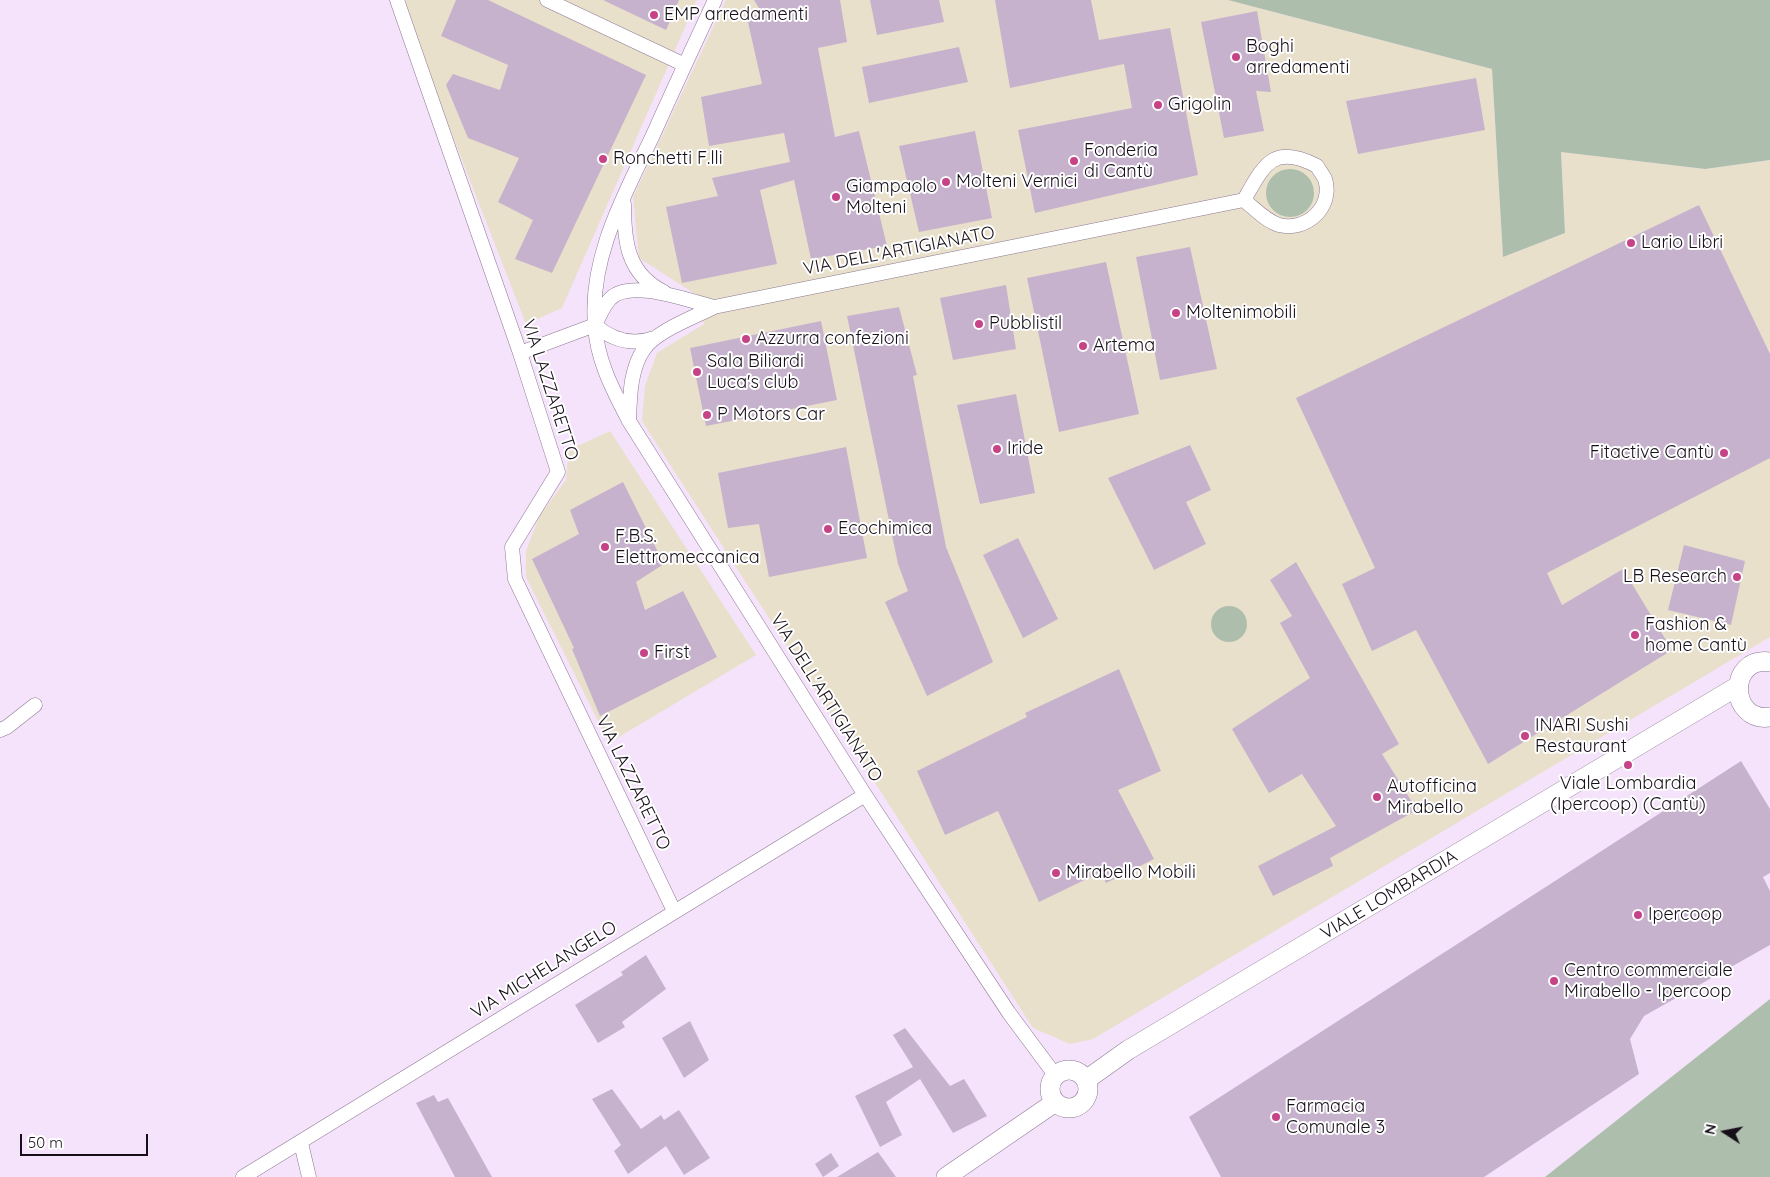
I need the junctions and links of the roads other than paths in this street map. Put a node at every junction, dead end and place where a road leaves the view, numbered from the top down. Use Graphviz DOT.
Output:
graph roads {
  1 [pos="397,0"];
  2 [pos="547,0"];
  3 [pos="715,0"];
  4 [pos="685,65"];
  5 [pos="624,196"];
  6 [pos="1244,200"];
  7 [pos="679,298"];
  8 [pos="714,307"];
  9 [pos="595,325"];
  10 [pos="658,336"];
  11 [pos="520,353"];
  12 [pos="629,421"];
  13 [pos="1770,662"];
  14 [pos="1738,686"];
  15 [pos="35,705"];
  16 [pos="1694,712"];
  17 [pos="1749,712"];
  18 [pos="1770,717"];
  19 [pos="0,730"];
  20 [pos="865,795"];
  21 [pos="674,911"];
  22 [pos="1055,1076"];
  23 [pos="1086,1080"];
  24 [pos="1054,1102"];
  25 [pos="301,1143"];
  26 [pos="243,1177"];
  27 [pos="309,1177"];
  28 [pos="946,1177"];
  1 -- 11 [label="street, VIA LAZZARETTO"];
  2 -- 4 [label="street"];
  3 -- 4 [label="street, VIA DELL'ARTIGIANATO"];
  4 -- 5 [label="street, VIA DELL'ARTIGIANATO"];
  5 -- 7 [label="street, VIA DELL'ARTIGIANATO"];
  5 -- 9 [label="street, VIA DELL'ARTIGIANATO"];
  6 -- 6 [label="street"];
  6 -- 8 [label="street, VIA DELL'ARTIGIANATO"];
  7 -- 8 [label="street, VIA DELL'ARTIGIANATO"];
  7 -- 9 [label="street, VIA DELL'ARTIGIANATO"];
  8 -- 10 [label="street, VIA DELL'ARTIGIANATO"];
  9 -- 10 [label="street"];
  9 -- 11 [label="street"];
  9 -- 12 [label="street, VIA DELL'ARTIGIANATO"];
  10 -- 12 [label="street, VIA DELL'ARTIGIANATO"];
  11 -- 21 [label="street, VIA LAZZARETTO"];
  12 -- 20 [label="street, VIA DELL'ARTIGIANATO"];
  13 -- 14 [label="main road"];
  14 -- 16 [label="main road, VIALE LOMBARDIA"];
  14 -- 17 [label="main road"];
  15 -- 19 [label="street"];
  16 -- 17 [label="main road, VIALE LOMBARDIA"];
  16 -- 23 [label="main road, VIALE LOMBARDIA"];
  17 -- 18 [label="main road, VIALE LOMBARDIA"];
  20 -- 21 [label="street, VIA MICHELANGELO"];
  20 -- 22 [label="street, VIA DELL'ARTIGIANATO"];
  21 -- 25 [label="street, VIA MICHELANGELO"];
  22 -- 23 [label="main road"];
  22 -- 24 [label="main road"];
  23 -- 24 [label="main road"];
  24 -- 28 [label="main road"];
  25 -- 26 [label="street, VIA MICHELANGELO"];
  25 -- 27 [label="street"];
}
